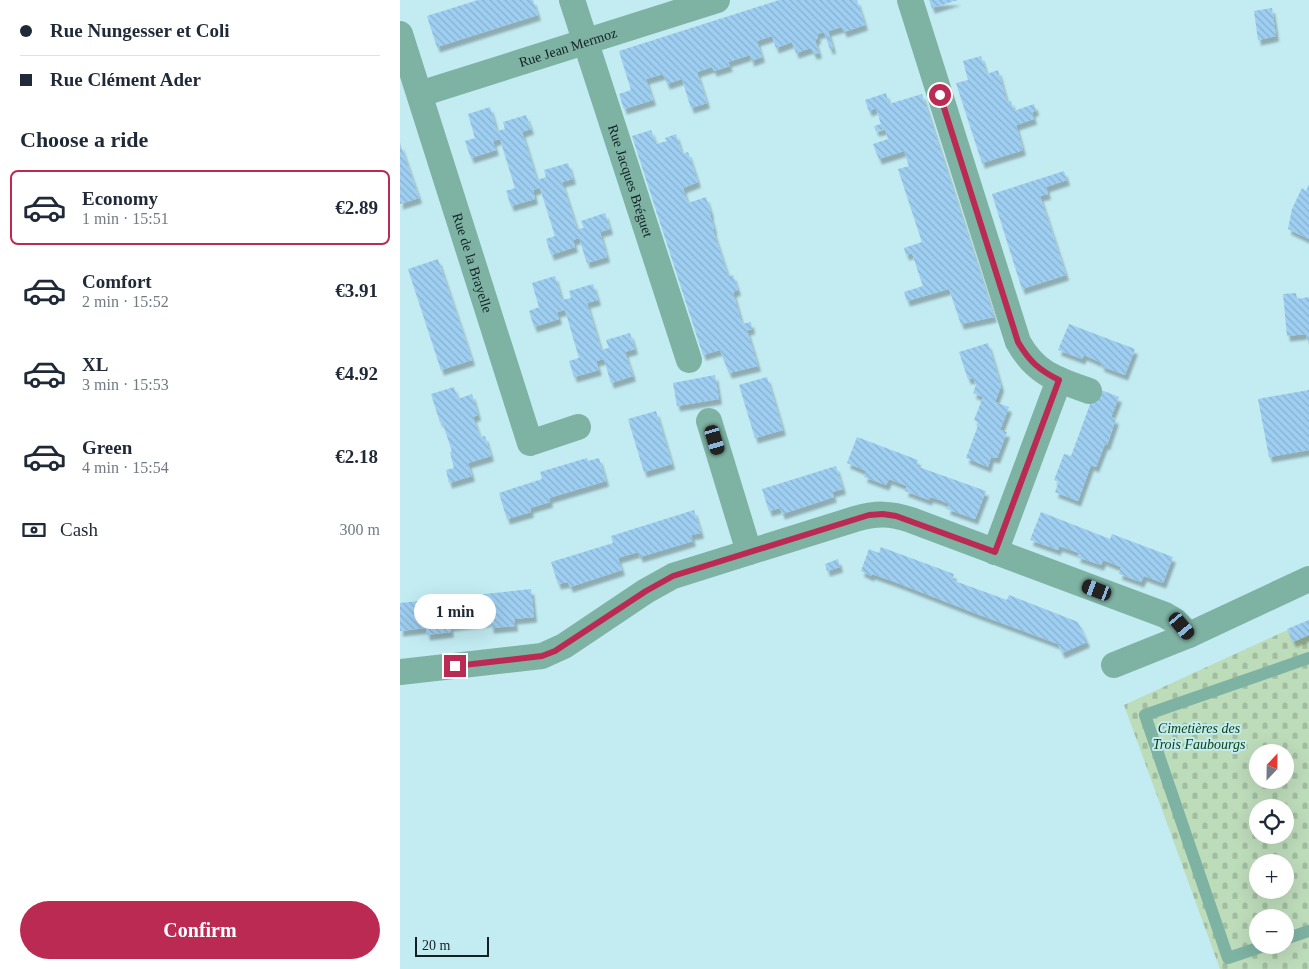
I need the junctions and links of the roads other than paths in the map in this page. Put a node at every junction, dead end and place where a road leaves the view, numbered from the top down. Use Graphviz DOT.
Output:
graph roads {
  1 [pos="572,0"];
  2 [pos="717,0"];
  3 [pos="910,0"];
  4 [pos="400,34"];
  5 [pos="586,42"];
  6 [pos="412,86"];
  7 [pos="689,360"];
  8 [pos="1059,380"];
  9 [pos="1089,391"];
  10 [pos="710,421"];
  11 [pos="578,427"];
  12 [pos="749,552"];
  13 [pos="995,552"];
  14 [pos="1309,578"];
  15 [pos="1189,635"];
  16 [pos="1309,658"];
  17 [pos="1114,665"];
  18 [pos="400,672"];
  19 [pos="1309,931"];
  20 [pos="1294,936"];
  21 [pos="1249,951"];
  1 -- 5 [label="street, Rue Jacques Bréguet"];
  2 -- 5 [label="street, Rue Jean Mermoz"];
  3 -- 8 [label="street"];
  4 -- 6 [label="street, Rue de la Brayelle"];
  5 -- 6 [label="street, Rue Jean Mermoz"];
  5 -- 7 [label="street, Rue Jacques Bréguet"];
  6 -- 11 [label="street, Rue de la Brayelle"];
  8 -- 9 [label="street"];
  8 -- 13 [label="street"];
  10 -- 12 [label="street"];
  12 -- 13 [label="street"];
  12 -- 18 [label="street"];
  13 -- 15 [label="street"];
  14 -- 15 [label="street"];
  15 -- 17 [label="street"];
  16 -- 21 [label="lane"];
  19 -- 20 [label="lane"];
}
